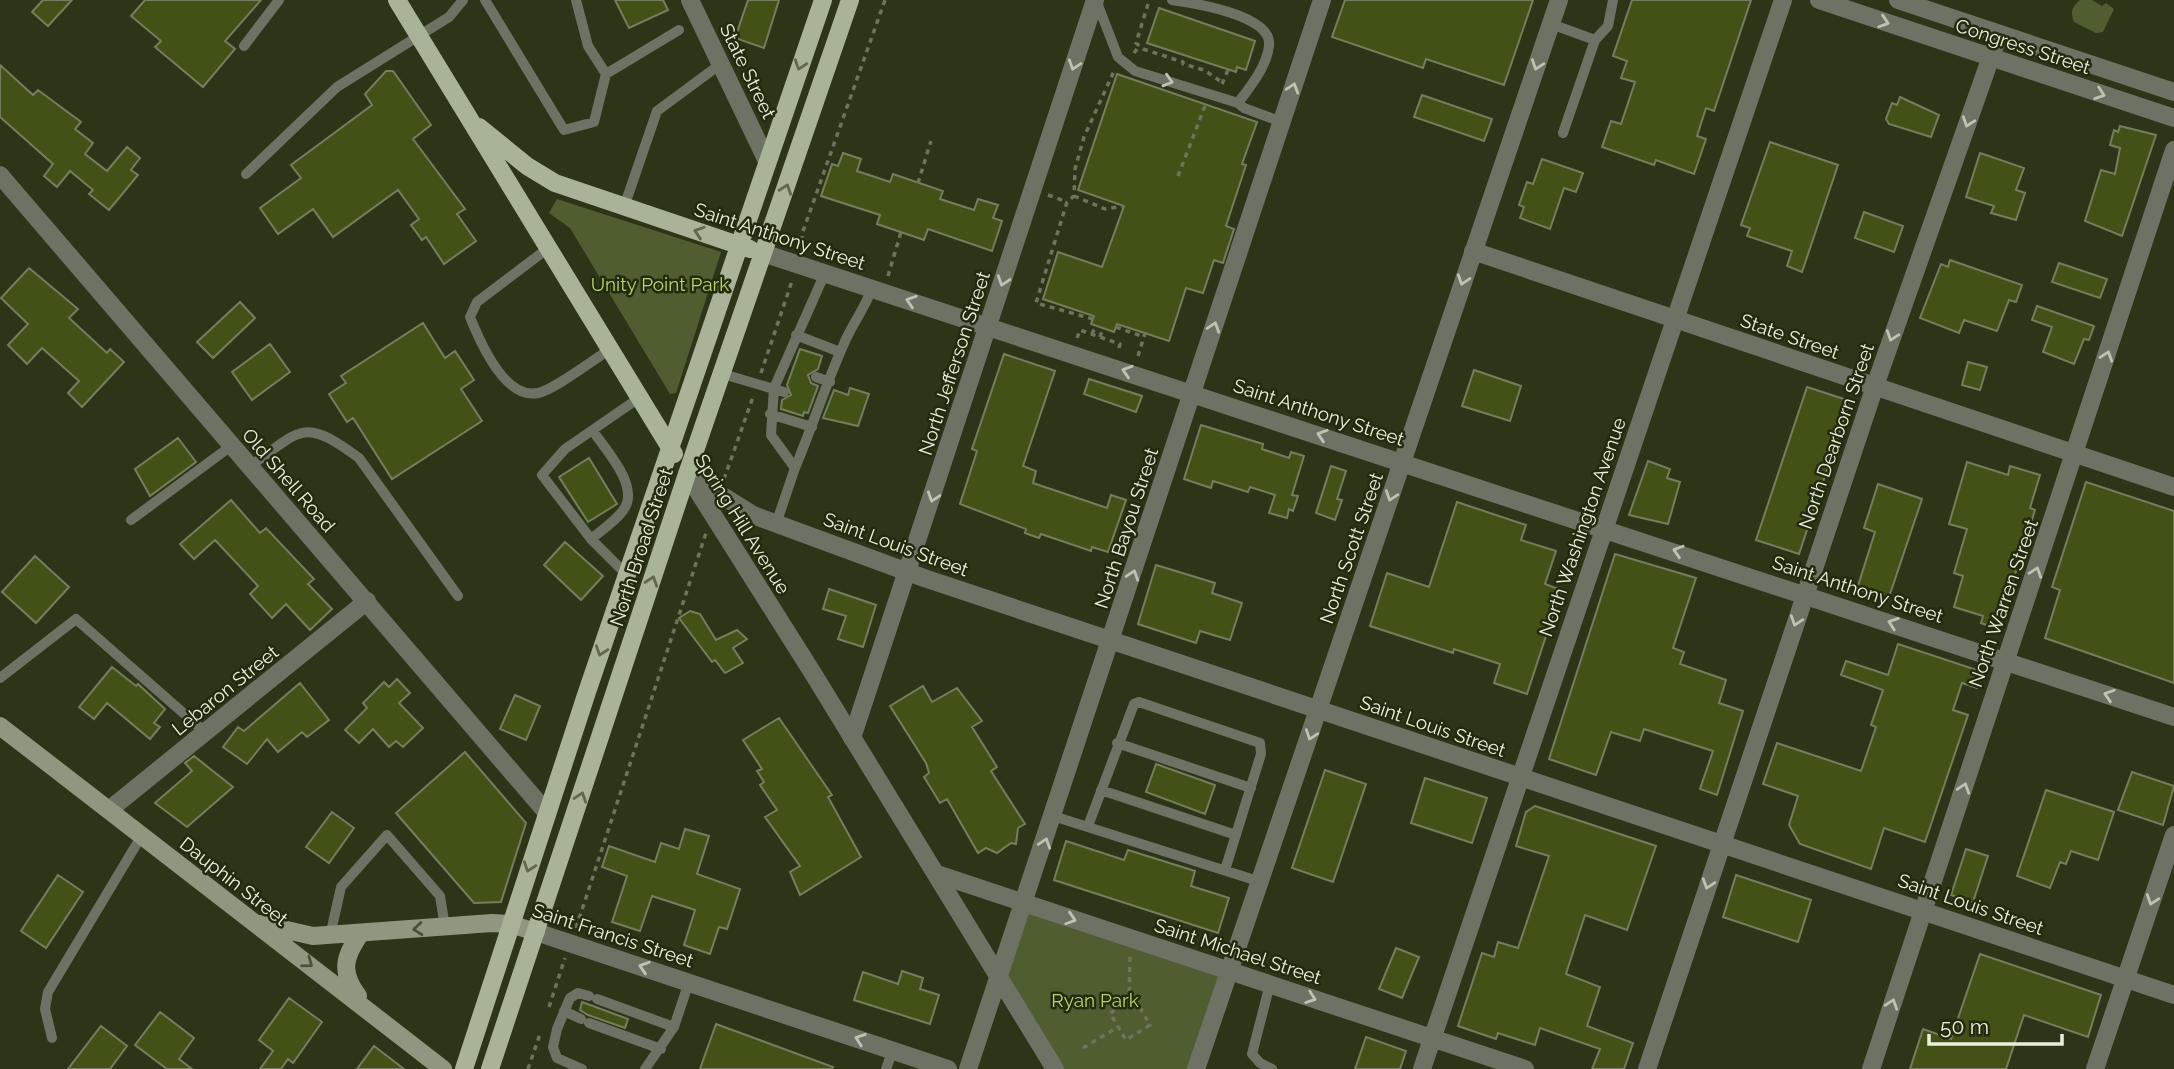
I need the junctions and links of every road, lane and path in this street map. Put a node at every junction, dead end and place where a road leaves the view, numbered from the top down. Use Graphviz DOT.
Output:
graph roads {
  1 [pos="279,0"];
  2 [pos="397,0"];
  3 [pos="463,0"];
  4 [pos="485,0"];
  5 [pos="576,0"];
  6 [pos="690,0"];
  7 [pos="823,0"];
  8 [pos="850,0"];
  9 [pos="885,0"];
  10 [pos="1096,0"];
  11 [pos="1172,0"];
  12 [pos="1322,0"];
  13 [pos="1559,0"];
  14 [pos="1613,0"];
  15 [pos="1783,0"];
  16 [pos="1819,0"];
  17 [pos="1898,0"];
  18 [pos="1148,4"];
  19 [pos="1551,24"];
  20 [pos="679,30"];
  21 [pos="1999,34"];
  22 [pos="418,35"];
  23 [pos="1595,40"];
  24 [pos="244,46"];
  25 [pos="1139,46"];
  26 [pos="1991,57"];
  27 [pos="1124,62"];
  28 [pos="722,63"];
  29 [pos="1228,70"];
  30 [pos="606,74"];
  31 [pos="1223,83"];
  32 [pos="1219,89"];
  33 [pos="2174,92"];
  34 [pos="1238,103"];
  35 [pos="1205,105"];
  36 [pos="468,118"];
  37 [pos="2174,118"];
  38 [pos="1282,122"];
  39 [pos="1563,132"];
  40 [pos="931,141"];
  41 [pos="2174,150"];
  42 [pos="767,160"];
  43 [pos="246,174"];
  44 [pos="0,175"];
  45 [pos="1178,176"];
  46 [pos="918,183"];
  47 [pos="1074,195"];
  48 [pos="1124,206"];
  49 [pos="624,207"];
  50 [pos="901,232"];
  51 [pos="740,246"];
  52 [pos="547,249"];
  53 [pos="803,249"];
  54 [pos="1473,251"];
  55 [pos="763,253"];
  56 [pos="825,273"];
  57 [pos="888,276"];
  58 [pos="872,288"];
  59 [pos="1674,319"];
  60 [pos="1093,320"];
  61 [pos="988,326"];
  62 [pos="1096,326"];
  63 [pos="1116,327"];
  64 [pos="1103,328"];
  65 [pos="1080,330"];
  66 [pos="1110,330"];
  67 [pos="796,334"];
  68 [pos="1093,334"];
  69 [pos="1100,337"];
  70 [pos="1107,339"];
  71 [pos="1120,344"];
  72 [pos="609,350"];
  73 [pos="840,352"];
  74 [pos="1138,356"];
  75 [pos="723,374"];
  76 [pos="816,377"];
  77 [pos="830,382"];
  78 [pos="1875,386"];
  79 [pos="779,390"];
  80 [pos="1192,392"];
  81 [pos="639,398"];
  82 [pos="808,399"];
  83 [pos="822,403"];
  84 [pos="770,414"];
  85 [pos="812,427"];
  86 [pos="593,431"];
  87 [pos="232,446"];
  88 [pos="670,447"];
  89 [pos="2076,454"];
  90 [pos="1403,461"];
  91 [pos="250,466"];
  92 [pos="794,468"];
  93 [pos="687,474"];
  94 [pos="2174,487"];
  95 [pos="553,489"];
  96 [pos="566,497"];
  97 [pos="580,515"];
  98 [pos="131,520"];
  99 [pos="776,524"];
  100 [pos="1604,527"];
  101 [pos="589,536"];
  102 [pos="697,557"];
  103 [pos="909,572"];
  104 [pos="626,575"];
  105 [pos="1806,594"];
  106 [pos="458,596"];
  107 [pos="367,601"];
  108 [pos="1111,640"];
  109 [pos="2006,661"];
  110 [pos="0,678"];
  111 [pos="1320,709"];
  112 [pos="2174,717"];
  113 [pos="0,726"];
  114 [pos="205,733"];
  115 [pos="852,738"];
  116 [pos="1117,743"];
  117 [pos="1519,778"];
  118 [pos="1251,788"];
  119 [pos="1101,790"];
  120 [pos="109,810"];
  121 [pos="547,813"];
  122 [pos="1054,816"];
  123 [pos="1088,826"];
  124 [pos="142,835"];
  125 [pos="1236,835"];
  126 [pos="2174,835"];
  127 [pos="1722,842"];
  128 [pos="1225,870"];
  129 [pos="937,874"];
  130 [pos="1261,882"];
  131 [pos="1025,903"];
  132 [pos="1923,910"];
  133 [pos="578,920"];
  134 [pos="253,922"];
  135 [pos="510,924"];
  136 [pos="445,927"];
  137 [pos="536,932"];
  138 [pos="360,934"];
  139 [pos="330,936"];
  140 [pos="1130,956"];
  141 [pos="1231,971"];
  142 [pos="1000,977"];
  143 [pos="2125,978"];
  144 [pos="689,982"];
  145 [pos="1270,984"];
  146 [pos="2174,995"];
  147 [pos="1129,1002"];
  148 [pos="564,1011"];
  149 [pos="370,1012"];
  150 [pos="674,1027"];
  151 [pos="1118,1027"];
  152 [pos="52,1038"];
  153 [pos="1432,1039"];
  154 [pos="1083,1048"];
  155 [pos="661,1049"];
  156 [pos="893,1050"];
  157 [pos="443,1069"];
  158 [pos="464,1069"];
  159 [pos="490,1069"];
  160 [pos="582,1069"];
  161 [pos="645,1069"];
  162 [pos="886,1069"];
  163 [pos="948,1069"];
  164 [pos="968,1069"];
  165 [pos="1055,1069"];
  166 [pos="1196,1069"];
  167 [pos="1272,1069"];
  168 [pos="1422,1069"];
  169 [pos="1525,1069"];
  170 [pos="1647,1069"];
  171 [pos="1871,1069"];
  172 [pos="2095,1069"];
  1 -- 24 [label="lane"];
  2 -- 22 [label="main road, Spring Hill Avenue"];
  3 -- 22 [label="lane"];
  4 -- 30 [label="lane"];
  5 -- 30 [label="lane"];
  6 -- 28 [label="street, State Street"];
  7 -- 42 [label="main road, North Broad Street, one-way"];
  55 -- 8 [label="main road, North Broad Street, one-way"];
  9 -- 53 [label="path"];
  10 -- 27 [label="lane"];
  10 -- 61 [label="street, North Jefferson Street, one-way"];
  11 -- 34 [label="lane"];
  38 -- 12 [label="street, North Bayou Street, one-way"];
  13 -- 19 [label="street, North Scott Street"];
  14 -- 23 [label="lane"];
  15 -- 59 [label="street, North Washington Avenue"];
  16 -- 26 [label="street, Congress Street, one-way"];
  17 -- 21 [label="street, Congress Street"];
  18 -- 25 [label="path"];
  19 -- 23 [label="lane"];
  19 -- 54 [label="street, North Scott Street, one-way"];
  20 -- 30 [label="lane"];
  21 -- 26 [label="street, North Dearborn Street"];
  21 -- 33 [label="street, Congress Street"];
  22 -- 36 [label="main road, Spring Hill Avenue"];
  22 -- 43 [label="lane"];
  23 -- 39 [label="lane"];
  25 -- 27 [label="path"];
  25 -- 31 [label="path"];
  26 -- 37 [label="street, Congress Street, one-way"];
  26 -- 78 [label="street, North Dearborn Street, one-way"];
  27 -- 34 [label="lane, one-way"];
  27 -- 47 [label="path"];
  28 -- 42 [label="street, State Street"];
  28 -- 49 [label="lane"];
  29 -- 31 [label="path"];
  31 -- 32 [label="path"];
  34 -- 38 [label="lane"];
  35 -- 45 [label="path"];
  36 -- 49 [label="main road, Saint Anthony Street"];
  36 -- 52 [label="main road, Spring Hill Avenue"];
  80 -- 38 [label="street, North Bayou Street, one-way"];
  40 -- 46 [label="path"];
  89 -- 41 [label="street, North Warren Street, one-way"];
  42 -- 51 [label="main road, North Broad Street"];
  44 -- 87 [label="street, Old Shell Road"];
  47 -- 48 [label="path"];
  47 -- 60 [label="path"];
  51 -- 49 [label="main road, Saint Anthony Street, one-way"];
  50 -- 57 [label="path"];
  51 -- 55 [label="main road, Saint Anthony Street"];
  51 -- 88 [label="main road, North Broad Street"];
  52 -- 72 [label="main road, Spring Hill Avenue"];
  52 -- 72 [label="lane"];
  54 -- 59 [label="street, State Street"];
  54 -- 90 [label="street, North Scott Street, one-way"];
  55 -- 56 [label="street, Saint Anthony Street"];
  55 -- 75 [label="main road, North Broad Street"];
  56 -- 58 [label="street, Saint Anthony Street"];
  56 -- 67 [label="lane"];
  61 -- 58 [label="street, Saint Anthony Street, one-way"];
  58 -- 73 [label="lane"];
  59 -- 78 [label="street, State Street"];
  59 -- 100 [label="street, North Washington Avenue"];
  80 -- 61 [label="street, Saint Anthony Street, one-way"];
  61 -- 103 [label="street, North Jefferson Street, one-way"];
  62 -- 68 [label="path"];
  63 -- 74 [label="path"];
  64 -- 69 [label="path"];
  65 -- 68 [label="path"];
  66 -- 70 [label="path"];
  67 -- 73 [label="lane"];
  67 -- 79 [label="lane"];
  68 -- 69 [label="path"];
  69 -- 70 [label="path"];
  70 -- 71 [label="path"];
  72 -- 81 [label="main road, Spring Hill Avenue"];
  73 -- 77 [label="lane"];
  75 -- 79 [label="lane"];
  75 -- 93 [label="main road, North Broad Street"];
  76 -- 77 [label="lane"];
  77 -- 83 [label="lane"];
  78 -- 89 [label="street, State Street"];
  78 -- 105 [label="street, North Dearborn Street"];
  79 -- 84 [label="lane"];
  90 -- 80 [label="street, Saint Anthony Street, one-way"];
  108 -- 80 [label="street, North Bayou Street, one-way"];
  81 -- 86 [label="lane"];
  81 -- 88 [label="main road, Spring Hill Avenue"];
  82 -- 83 [label="lane"];
  83 -- 85 [label="lane"];
  84 -- 85 [label="lane"];
  84 -- 92 [label="lane"];
  85 -- 92 [label="lane"];
  86 -- 95 [label="lane"];
  86 -- 101 [label="lane"];
  87 -- 91 [label="street, Old Shell Road"];
  87 -- 98 [label="lane"];
  88 -- 93 [label="main road, Spring Hill Avenue"];
  88 -- 104 [label="main road, North Broad Street"];
  89 -- 94 [label="street, State Street"];
  109 -- 89 [label="street, North Warren Street, one-way"];
  90 -- 100 [label="street, Saint Anthony Street"];
  90 -- 111 [label="street, North Scott Street, one-way"];
  91 -- 106 [label="lane"];
  91 -- 107 [label="street, Old Shell Road"];
  92 -- 99 [label="lane"];
  93 -- 99 [label="street, Saint Louis Street"];
  93 -- 115 [label="street, Spring Hill Avenue"];
  137 -- 93 [label="main road, North Broad Street, one-way"];
  95 -- 96 [label="lane"];
  95 -- 101 [label="lane"];
  97 -- 101 [label="lane"];
  99 -- 103 [label="street, Saint Louis Street"];
  105 -- 100 [label="street, Saint Anthony Street, one-way"];
  100 -- 117 [label="street, North Washington Avenue"];
  101 -- 104 [label="lane"];
  102 -- 133 [label="path"];
  103 -- 108 [label="street, Saint Louis Street"];
  103 -- 115 [label="street, North Jefferson Street"];
  104 -- 121 [label="main road, North Broad Street, one-way"];
  109 -- 105 [label="street, Saint Anthony Street, one-way"];
  105 -- 127 [label="street, North Dearborn Street, one-way"];
  107 -- 114 [label="street, Lebaron Street"];
  107 -- 121 [label="street, Old Shell Road"];
  108 -- 111 [label="street, Saint Louis Street"];
  108 -- 122 [label="street, North Bayou Street"];
  112 -- 109 [label="street, Saint Anthony Street, one-way"];
  132 -- 109 [label="street, North Warren Street, one-way"];
  110 -- 114 [label="lane"];
  111 -- 117 [label="street, Saint Louis Street"];
  111 -- 130 [label="street, North Scott Street, one-way"];
  113 -- 120 [label="main road, Dauphin Street"];
  114 -- 120 [label="street, Lebaron Street"];
  115 -- 129 [label="street, Spring Hill Avenue"];
  116 -- 118 [label="lane"];
  116 -- 118 [label="lane"];
  116 -- 119 [label="lane"];
  117 -- 127 [label="street, Saint Louis Street"];
  117 -- 153 [label="street, North Washington Avenue"];
  118 -- 125 [label="lane"];
  119 -- 123 [label="lane"];
  119 -- 125 [label="lane"];
  120 -- 124 [label="main road, Dauphin Street"];
  121 -- 135 [label="main road, North Broad Street, one-way"];
  122 -- 123 [label="lane"];
  131 -- 122 [label="street, North Bayou Street, one-way"];
  123 -- 128 [label="lane"];
  124 -- 134 [label="main road, Dauphin Street"];
  124 -- 152 [label="lane"];
  125 -- 128 [label="lane"];
  126 -- 143 [label="street, one-way"];
  127 -- 132 [label="street, Saint Louis Street"];
  127 -- 170 [label="street, North Dearborn Street, one-way"];
  128 -- 130 [label="lane"];
  129 -- 131 [label="street, Saint Michael Street"];
  129 -- 142 [label="street, Spring Hill Avenue"];
  130 -- 141 [label="street, North Scott Street"];
  131 -- 141 [label="street, Saint Michael Street, one-way"];
  131 -- 142 [label="street, North Bayou Street"];
  132 -- 143 [label="street, Saint Louis Street"];
  171 -- 132 [label="street, North Warren Street, one-way"];
  134 -- 139 [label="main road, Saint Francis Street"];
  134 -- 149 [label="main road, Dauphin Street, one-way"];
  135 -- 136 [label="main road, Saint Francis Street"];
  135 -- 137 [label="main road, Saint Francis Street"];
  135 -- 158 [label="main road, North Broad Street"];
  136 -- 138 [label="main road, Saint Francis Street, one-way"];
  136 -- 139 [label="lane"];
  144 -- 137 [label="street, Saint Francis Street, one-way"];
  137 -- 159 [label="main road, North Broad Street"];
  138 -- 139 [label="main road, Saint Francis Street"];
  138 -- 149 [label="main road"];
  140 -- 147 [label="path"];
  141 -- 145 [label="street, Saint Michael Street"];
  141 -- 166 [label="street, North Scott Street"];
  142 -- 164 [label="street, North Bayou Street"];
  142 -- 165 [label="street, Spring Hill Avenue"];
  143 -- 146 [label="street, Saint Louis Street"];
  143 -- 172 [label="street"];
  144 -- 150 [label="lane"];
  156 -- 144 [label="street, Saint Francis Street, one-way"];
  145 -- 153 [label="street, Saint Michael Street, one-way"];
  145 -- 167 [label="lane"];
  147 -- 151 [label="path"];
  147 -- 151 [label="path"];
  148 -- 150 [label="lane"];
  148 -- 155 [label="lane"];
  148 -- 160 [label="lane"];
  149 -- 157 [label="main road, Dauphin Street"];
  150 -- 155 [label="lane"];
  151 -- 154 [label="path"];
  153 -- 168 [label="street, North Washington Avenue"];
  153 -- 169 [label="street, Saint Michael Street"];
  155 -- 161 [label="lane"];
  156 -- 162 [label="lane"];
  156 -- 163 [label="street, Saint Francis Street"];
}
